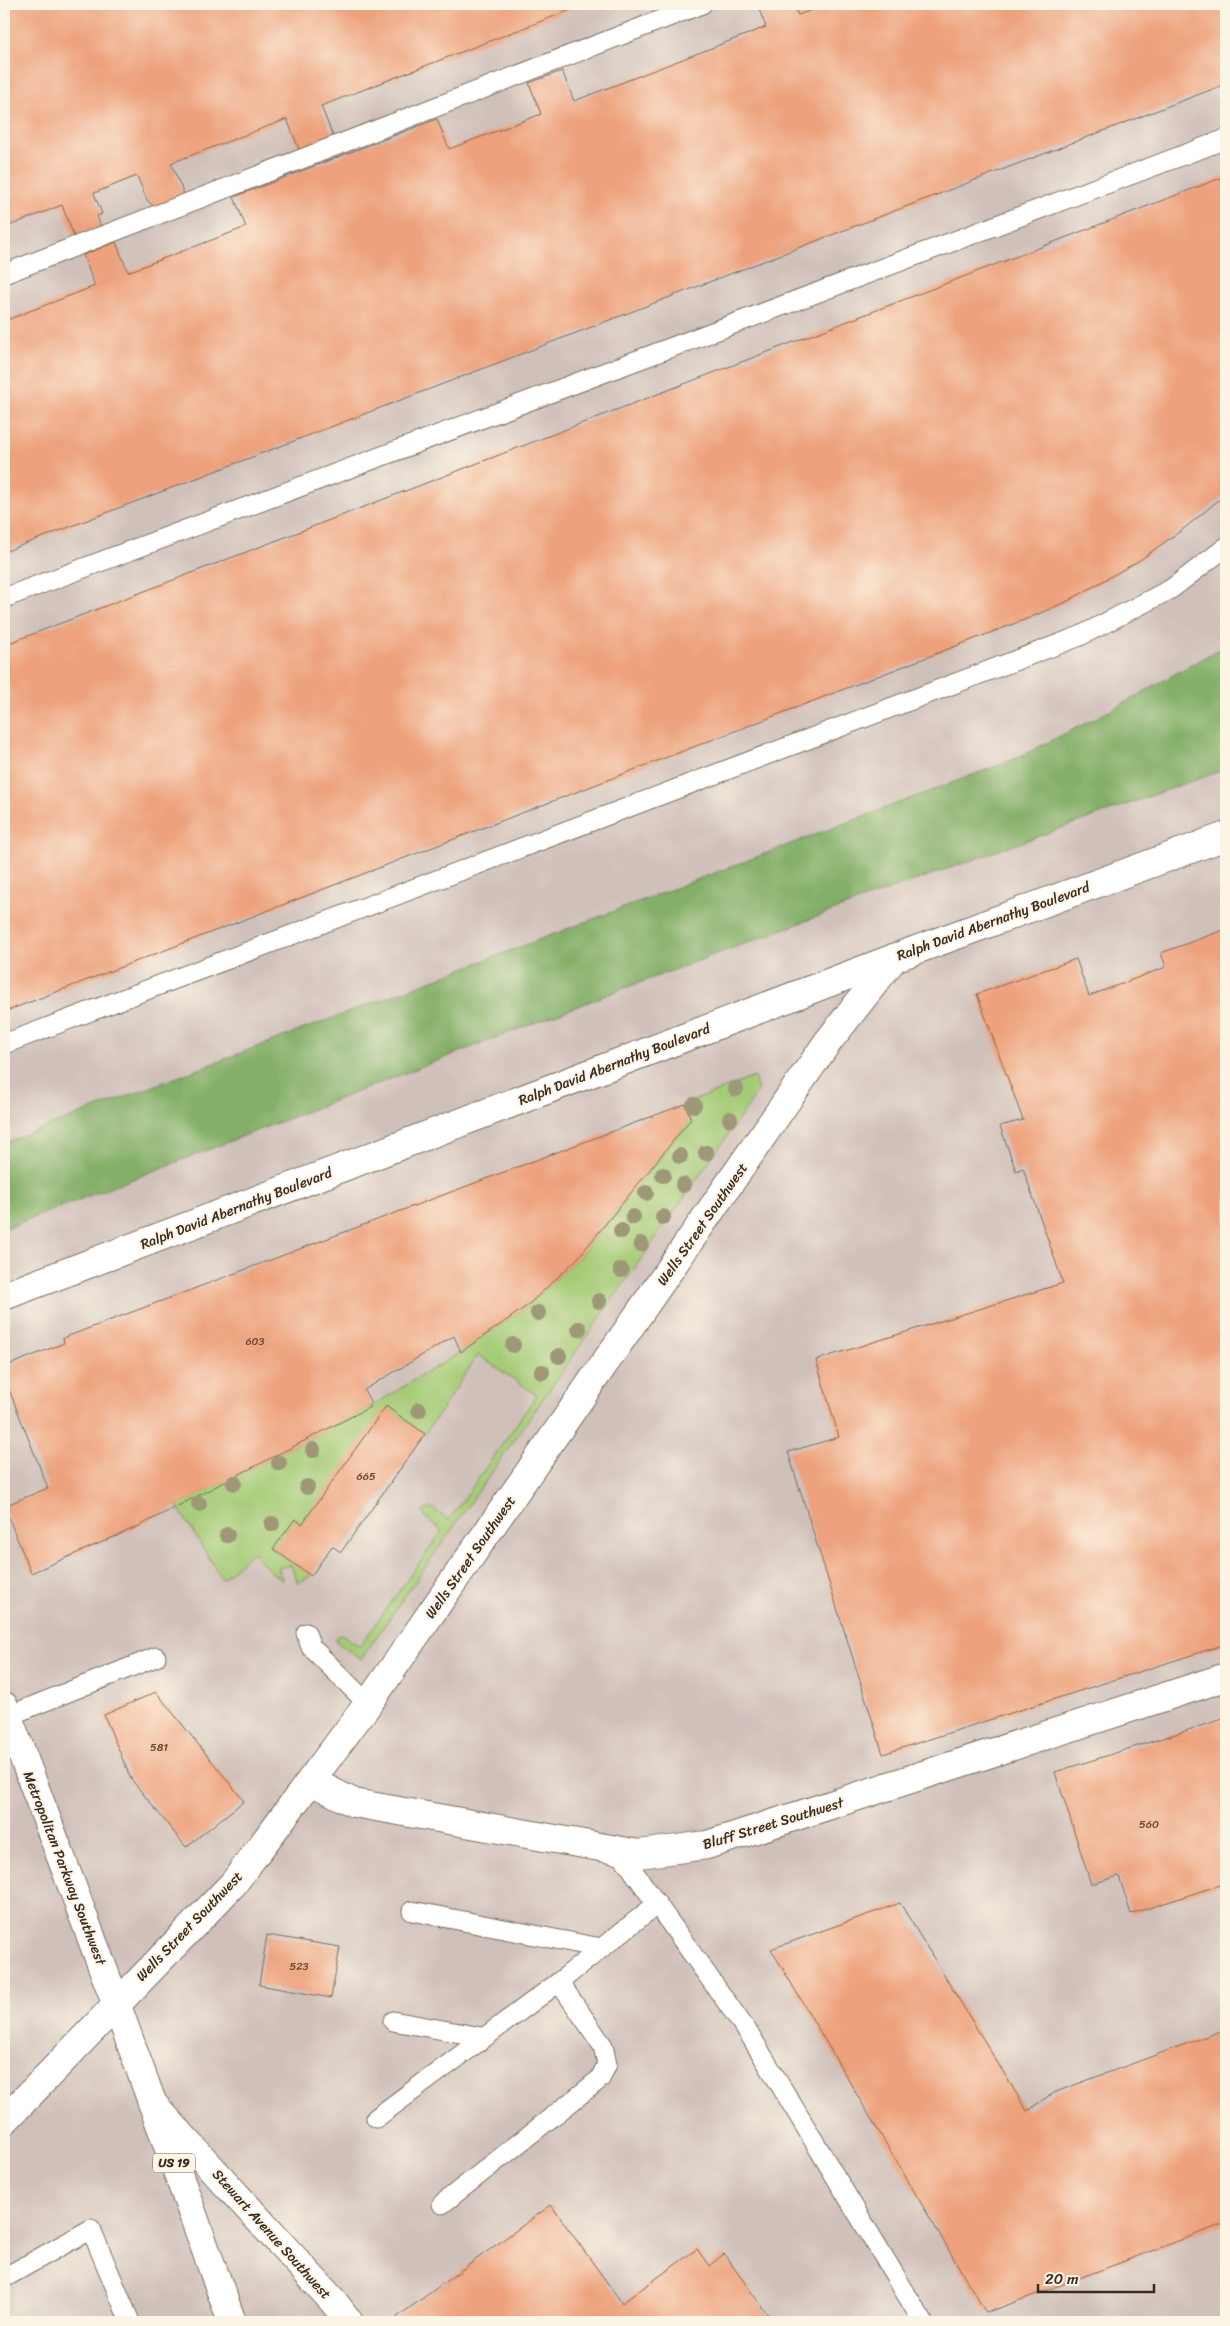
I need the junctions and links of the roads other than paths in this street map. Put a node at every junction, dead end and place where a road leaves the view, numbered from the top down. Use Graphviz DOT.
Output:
graph roads {
  1 [pos="702,4"];
  2 [pos="1226,139"];
  3 [pos="4,274"];
  4 [pos="1226,547"];
  5 [pos="4,598"];
  6 [pos="1226,836"];
  7 [pos="894,958"];
  8 [pos="4,1044"];
  9 [pos="4,1296"];
  10 [pos="306,1633"];
  11 [pos="156,1656"];
  12 [pos="1226,1677"];
  13 [pos="368,1704"];
  14 [pos="6,1711"];
  15 [pos="311,1782"];
  16 [pos="619,1851"];
  17 [pos="657,1904"];
  18 [pos="412,1911"];
  19 [pos="601,1948"];
  20 [pos="559,1982"];
  21 [pos="116,2003"];
  22 [pos="393,2021"];
  23 [pos="482,2037"];
  24 [pos="152,2103"];
  25 [pos="376,2118"];
  26 [pos="4,2121"];
  27 [pos="442,2204"];
  28 [pos="4,2278"];
  29 [pos="130,2322"];
  30 [pos="232,2322"];
  31 [pos="349,2322"];
  32 [pos="924,2322"];
  1 -- 3 [label="lane"];
  2 -- 5 [label="lane"];
  4 -- 8 [label="lane"];
  6 -- 7 [label="street, Ralph David Abernathy Boulevard"];
  7 -- 9 [label="street, Ralph David Abernathy Boulevard"];
  7 -- 13 [label="street, Wells Street Southwest"];
  10 -- 13 [label="lane"];
  11 -- 14 [label="lane"];
  12 -- 16 [label="street, Bluff Street Southwest"];
  13 -- 15 [label="street, Wells Street Southwest"];
  14 -- 21 [label="street, Metropolitan Parkway Southwest / US 19"];
  15 -- 16 [label="street, Bluff Street Southwest"];
  15 -- 21 [label="street, Wells Street Southwest"];
  16 -- 17 [label="lane"];
  17 -- 19 [label="lane"];
  17 -- 32 [label="lane"];
  18 -- 19 [label="lane"];
  19 -- 20 [label="lane"];
  20 -- 23 [label="lane"];
  20 -- 27 [label="lane"];
  21 -- 24 [label="street, US 19"];
  21 -- 26 [label="street, Wells Street Southwest"];
  22 -- 23 [label="lane"];
  23 -- 25 [label="lane"];
  24 -- 30 [label="street, US 19"];
  24 -- 31 [label="street, Stewart Avenue Southwest"];
  28 -- 29 [label="lane"];
}
